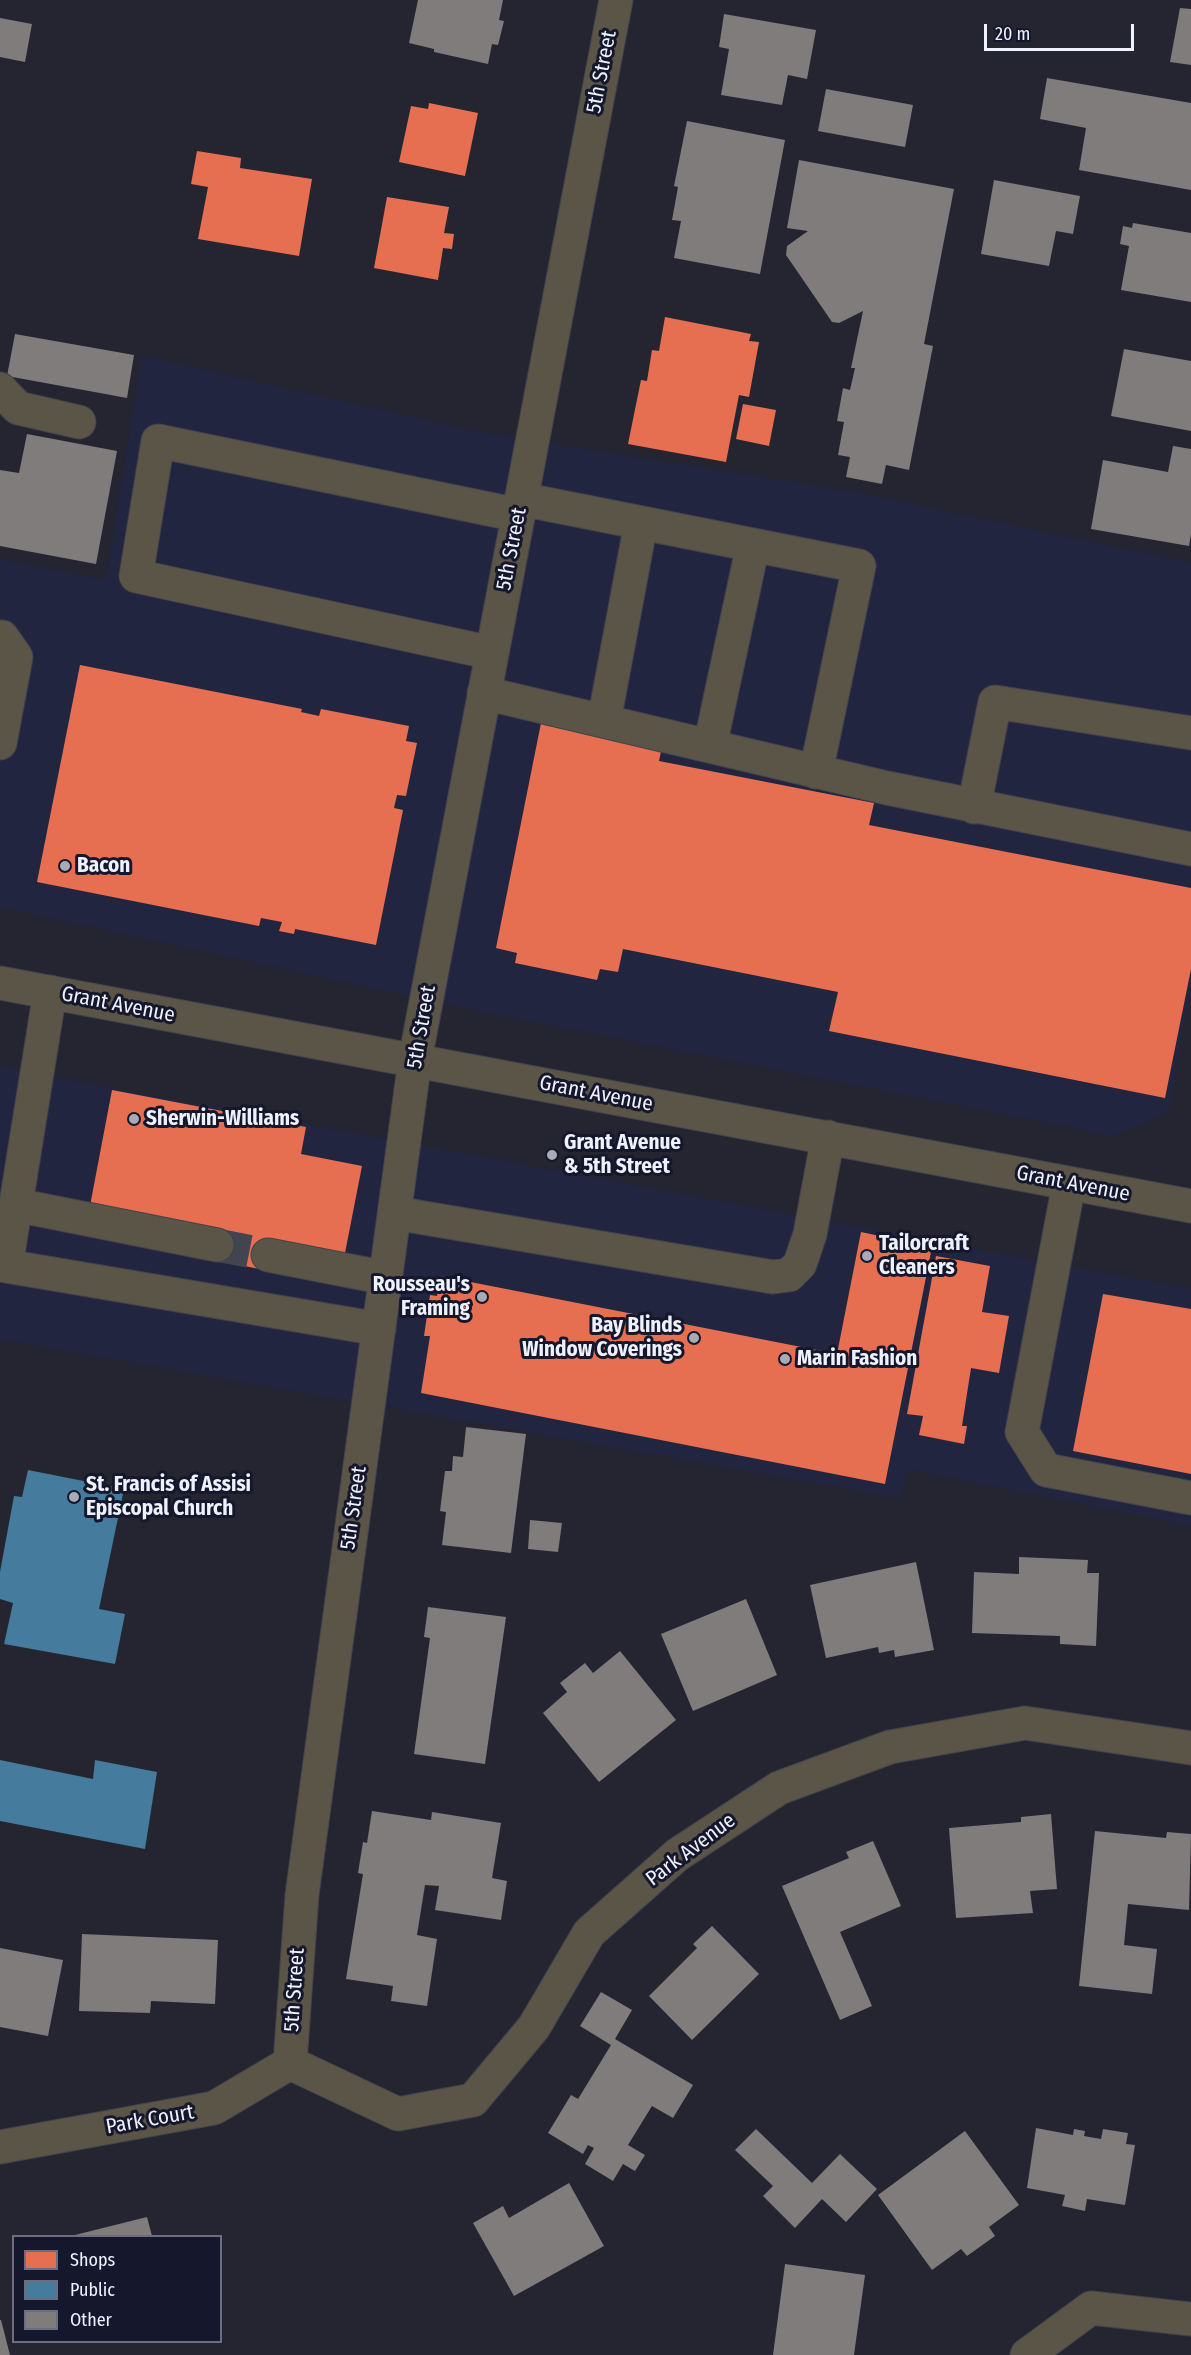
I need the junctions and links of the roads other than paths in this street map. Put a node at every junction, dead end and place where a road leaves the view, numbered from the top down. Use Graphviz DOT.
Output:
graph roads {
  1 [pos="615,0"];
  2 [pos="0,389"];
  3 [pos="79,422"];
  4 [pos="520,507"];
  5 [pos="641,523"];
  6 [pos="753,545"];
  7 [pos="0,637"];
  8 [pos="492,653"];
  9 [pos="484,693"];
  10 [pos="604,721"];
  11 [pos="1191,733"];
  12 [pos="0,743"];
  13 [pos="710,746"];
  14 [pos="816,772"];
  15 [pos="974,807"];
  16 [pos="1191,849"];
  17 [pos="0,983"];
  18 [pos="50,992"];
  19 [pos="415,1060"];
  20 [pos="828,1137"];
  21 [pos="1069,1184"];
  22 [pos="16,1205"];
  23 [pos="1191,1206"];
  24 [pos="396,1213"];
  25 [pos="217,1245"];
  26 [pos="268,1255"];
  27 [pos="386,1278"];
  28 [pos="378,1329"];
  29 [pos="1191,1498"];
  30 [pos="1191,1748"];
  31 [pos="290,2063"];
  32 [pos="0,2147"];
  33 [pos="1191,2319"];
  34 [pos="1027,2355"];
  1 -- 4 [label="street, 5th Street"];
  2 -- 3 [label="street"];
  4 -- 5 [label="street"];
  4 -- 8 [label="street, 5th Street"];
  4 -- 8 [label="street"];
  5 -- 6 [label="street"];
  5 -- 10 [label="street"];
  6 -- 13 [label="street"];
  6 -- 14 [label="street"];
  7 -- 12 [label="street"];
  8 -- 9 [label="street, 5th Street"];
  9 -- 10 [label="street"];
  9 -- 19 [label="street, 5th Street"];
  10 -- 13 [label="street"];
  11 -- 15 [label="street"];
  13 -- 14 [label="street"];
  14 -- 15 [label="street"];
  15 -- 16 [label="street"];
  17 -- 18 [label="street, Grant Avenue"];
  18 -- 19 [label="street, Grant Avenue"];
  18 -- 22 [label="street"];
  19 -- 20 [label="street, Grant Avenue"];
  19 -- 24 [label="street, 5th Street"];
  20 -- 21 [label="street, Grant Avenue"];
  20 -- 24 [label="street"];
  21 -- 23 [label="street, Grant Avenue"];
  21 -- 29 [label="street"];
  22 -- 25 [label="street"];
  22 -- 28 [label="street"];
  24 -- 27 [label="street, 5th Street"];
  26 -- 27 [label="street"];
  27 -- 28 [label="street, 5th Street"];
  28 -- 31 [label="street, 5th Street"];
  30 -- 31 [label="street, Park Avenue"];
  31 -- 32 [label="street, Park Court"];
  33 -- 34 [label="street"];
}
